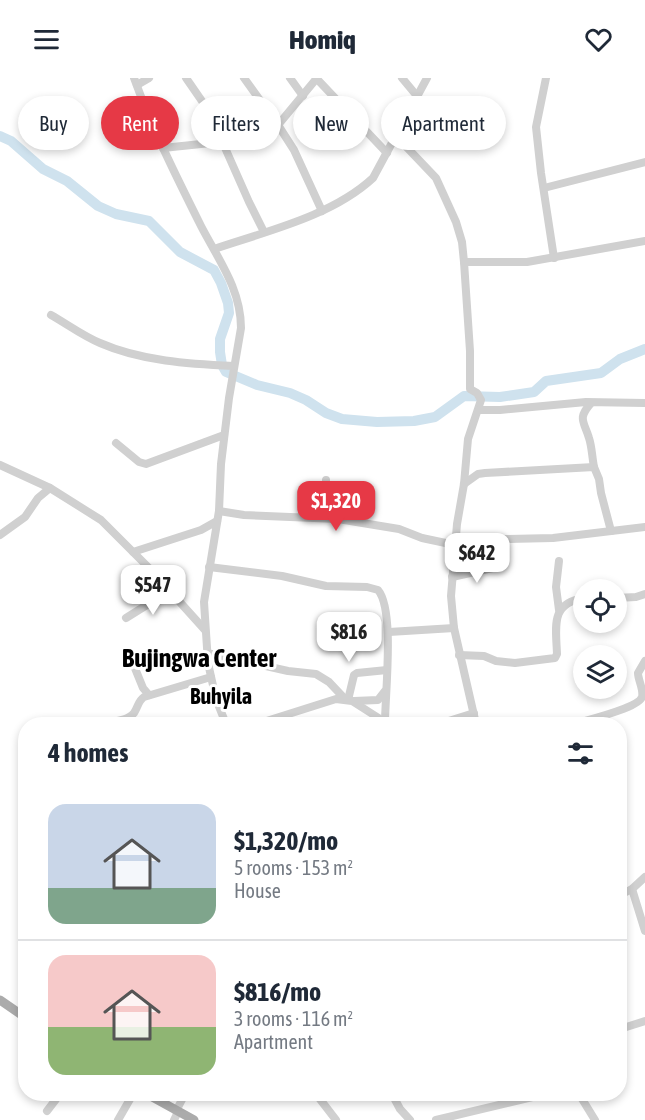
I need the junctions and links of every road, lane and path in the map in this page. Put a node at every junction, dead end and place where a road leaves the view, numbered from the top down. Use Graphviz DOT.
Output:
graph roads {
  1 [pos="149,78"];
  2 [pos="186,78"];
  3 [pos="244,78"];
  4 [pos="290,78"];
  5 [pos="316,78"];
  6 [pos="402,78"];
  7 [pos="427,78"];
  8 [pos="546,78"];
  9 [pos="135,82"];
  10 [pos="198,96"];
  11 [pos="257,96"];
  12 [pos="303,96"];
  13 [pos="417,96"];
  14 [pos="293,108"];
  15 [pos="281,122"];
  16 [pos="281,130"];
  17 [pos="164,150"];
  18 [pos="225,150"];
  19 [pos="389,150"];
  20 [pos="409,150"];
  21 [pos="387,153"];
  22 [pos="645,162"];
  23 [pos="544,188"];
  24 [pos="322,211"];
  25 [pos="264,232"];
  26 [pos="645,242"];
  27 [pos="214,249"];
  28 [pos="554,258"];
  29 [pos="464,262"];
  30 [pos="51,315"];
  31 [pos="234,366"];
  32 [pos="591,403"];
  33 [pos="645,403"];
  34 [pos="479,410"];
  35 [pos="224,435"];
  36 [pos="116,443"];
  37 [pos="0,465"];
  38 [pos="594,467"];
  39 [pos="326,480"];
  40 [pos="464,484"];
  41 [pos="50,489"];
  42 [pos="219,511"];
  43 [pos="320,518"];
  44 [pos="217,521"];
  45 [pos="645,527"];
  46 [pos="611,531"];
  47 [pos="0,535"];
  48 [pos="472,539"];
  49 [pos="455,542"];
  50 [pos="133,552"];
  51 [pos="559,561"];
  52 [pos="453,562"];
  53 [pos="209,567"];
  54 [pos="497,567"];
  55 [pos="452,577"];
  56 [pos="172,592"];
  57 [pos="645,594"];
  58 [pos="627,597"];
  59 [pos="573,601"];
  60 [pos="559,612"];
  61 [pos="126,618"];
  62 [pos="454,628"];
  63 [pos="205,630"];
  64 [pos="389,632"];
  65 [pos="207,653"];
  66 [pos="459,655"];
  67 [pos="130,656"];
  68 [pos="645,661"];
  69 [pos="387,670"];
  70 [pos="211,677"];
  71 [pos="385,691"];
  72 [pos="149,695"];
  73 [pos="348,700"];
  74 [pos="474,713"];
  75 [pos="130,717"];
  76 [pos="223,717"];
  77 [pos="278,717"];
  78 [pos="376,717"];
  79 [pos="387,717"];
  80 [pos="461,717"];
  81 [pos="475,717"];
  82 [pos="597,717"];
  83 [pos="645,877"];
  84 [pos="632,889"];
  85 [pos="627,892"];
  86 [pos="645,931"];
  87 [pos="0,1000"];
  88 [pos="18,1012"];
  89 [pos="645,1021"];
  90 [pos="627,1027"];
  91 [pos="55,1101"];
  92 [pos="129,1101"];
  93 [pos="157,1101"];
  94 [pos="321,1101"];
  95 [pos="396,1101"];
  96 [pos="516,1101"];
  97 [pos="584,1101"];
  98 [pos="47,1111"];
  99 [pos="176,1114"];
  100 [pos="118,1120"];
  101 [pos="194,1120"];
  102 [pos="336,1120"];
  103 [pos="410,1120"];
  104 [pos="436,1120"];
  105 [pos="596,1120"];
  1 -- 9 [label="street"];
  2 -- 10 [label="street"];
  3 -- 11 [label="street"];
  4 -- 12 [label="street"];
  5 -- 12 [label="street"];
  5 -- 21 [label="street"];
  6 -- 13 [label="street"];
  7 -- 13 [label="street"];
  8 -- 23 [label="street"];
  14 -- 15 [label="street"];
  16 -- 24 [label="street"];
  17 -- 27 [label="street"];
  18 -- 25 [label="street"];
  19 -- 21 [label="street"];
  20 -- 29 [label="street"];
  21 -- 24 [label="street"];
  22 -- 23 [label="street"];
  23 -- 28 [label="street"];
  24 -- 25 [label="street"];
  25 -- 27 [label="street"];
  26 -- 28 [label="street"];
  27 -- 31 [label="street"];
  28 -- 29 [label="street"];
  29 -- 34 [label="street"];
  30 -- 31 [label="street"];
  31 -- 35 [label="street"];
  32 -- 33 [label="street"];
  32 -- 34 [label="street"];
  32 -- 38 [label="street"];
  34 -- 40 [label="street"];
  35 -- 36 [label="street"];
  35 -- 42 [label="street"];
  37 -- 41 [label="street"];
  38 -- 40 [label="street"];
  38 -- 46 [label="street"];
  39 -- 43 [label="street"];
  40 -- 49 [label="street"];
  41 -- 47 [label="street"];
  41 -- 50 [label="street"];
  42 -- 43 [label="street"];
  42 -- 44 [label="street"];
  43 -- 49 [label="street"];
  44 -- 50 [label="street"];
  44 -- 53 [label="street"];
  45 -- 46 [label="street"];
  46 -- 48 [label="street"];
  48 -- 49 [label="street"];
  48 -- 52 [label="street"];
  49 -- 52 [label="street"];
  50 -- 56 [label="street"];
  51 -- 60 [label="street"];
  52 -- 55 [label="street"];
  53 -- 63 [label="street"];
  53 -- 64 [label="street"];
  54 -- 55 [label="street"];
  55 -- 62 [label="street"];
  56 -- 61 [label="street"];
  56 -- 63 [label="street"];
  57 -- 58 [label="street"];
  59 -- 60 [label="street"];
  60 -- 66 [label="street"];
  62 -- 64 [label="street"];
  62 -- 66 [label="street"];
  63 -- 65 [label="street"];
  64 -- 69 [label="street"];
  65 -- 70 [label="street"];
  65 -- 73 [label="street"];
  66 -- 74 [label="street"];
  67 -- 72 [label="street"];
  68 -- 82 [label="street"];
  69 -- 71 [label="street"];
  69 -- 73 [label="street"];
  70 -- 72 [label="street"];
  70 -- 76 [label="street"];
  71 -- 73 [label="street"];
  71 -- 79 [label="street"];
  72 -- 75 [label="street"];
  73 -- 77 [label="street"];
  73 -- 78 [label="street"];
  74 -- 80 [label="street"];
  74 -- 81 [label="street"];
  83 -- 84 [label="street"];
  84 -- 85 [label="street"];
  84 -- 86 [label="street"];
  87 -- 88 [label="main road"];
  89 -- 90 [label="street"];
  91 -- 98 [label="street"];
  92 -- 100 [label="street"];
  93 -- 99 [label="main road"];
  94 -- 102 [label="street"];
  95 -- 103 [label="street"];
  96 -- 104 [label="street"];
  97 -- 105 [label="street"];
  99 -- 101 [label="main road"];
}
